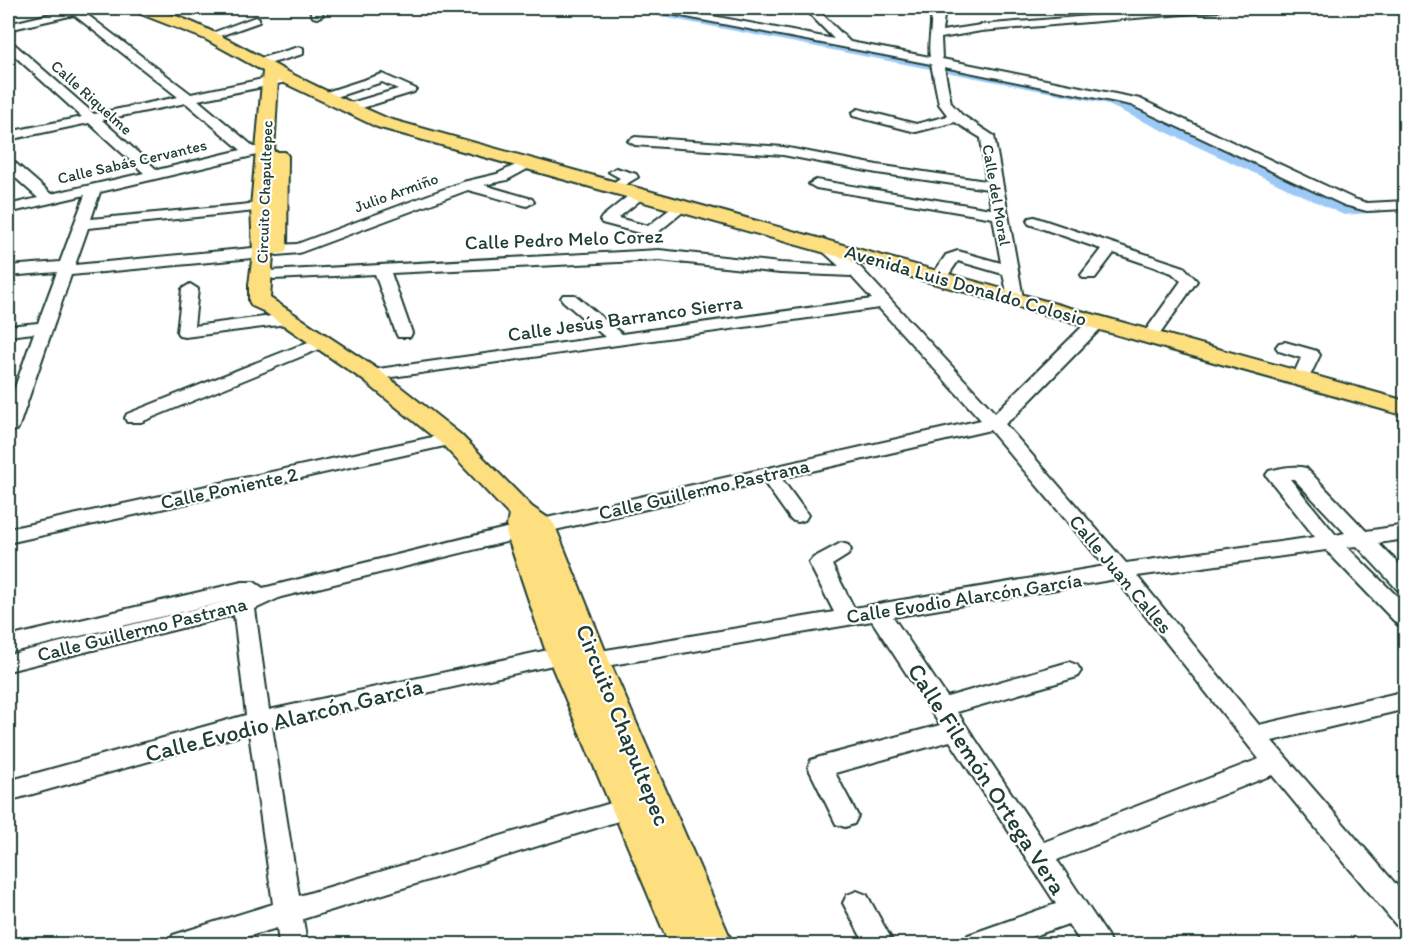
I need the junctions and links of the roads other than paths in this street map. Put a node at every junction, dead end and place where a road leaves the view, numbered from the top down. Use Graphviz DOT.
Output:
graph roads {
  1 [pos="93,8"];
  2 [pos="138,8"];
  3 [pos="655,8"];
  4 [pos="712,8"];
  5 [pos="810,8"];
  6 [pos="935,8"];
  7 [pos="1218,8"];
  8 [pos="76,12"];
  9 [pos="255,20"];
  10 [pos="722,20"];
  11 [pos="8,27"];
  12 [pos="936,35"];
  13 [pos="210,36"];
  14 [pos="8,44"];
  15 [pos="846,44"];
  16 [pos="299,51"];
  17 [pos="939,64"];
  18 [pos="271,73"];
  19 [pos="324,97"];
  20 [pos="188,98"];
  21 [pos="385,104"];
  22 [pos="354,111"];
  23 [pos="858,113"];
  24 [pos="90,117"];
  25 [pos="957,118"];
  26 [pos="8,136"];
  27 [pos="634,141"];
  28 [pos="257,151"];
  29 [pos="517,162"];
  30 [pos="8,164"];
  31 [pos="155,174"];
  32 [pos="816,184"];
  33 [pos="468,185"];
  34 [pos="94,189"];
  35 [pos="993,189"];
  36 [pos="638,195"];
  37 [pos="48,199"];
  38 [pos="526,202"];
  39 [pos="1406,205"];
  40 [pos="683,206"];
  41 [pos="261,207"];
  42 [pos="8,209"];
  43 [pos="1000,213"];
  44 [pos="1034,221"];
  45 [pos="82,225"];
  46 [pos="823,244"];
  47 [pos="1111,247"];
  48 [pos="270,251"];
  49 [pos="67,268"];
  50 [pos="381,268"];
  51 [pos="8,271"];
  52 [pos="855,271"];
  53 [pos="1010,271"];
  54 [pos="274,274"];
  55 [pos="1089,275"];
  56 [pos="939,277"];
  57 [pos="190,289"];
  58 [pos="569,298"];
  59 [pos="1015,298"];
  60 [pos="884,302"];
  61 [pos="279,312"];
  62 [pos="1097,322"];
  63 [pos="46,327"];
  64 [pos="8,330"];
  65 [pos="404,333"];
  66 [pos="1149,337"];
  67 [pos="619,340"];
  68 [pos="321,342"];
  69 [pos="1285,347"];
  70 [pos="371,375"];
  71 [pos="1300,380"];
  72 [pos="1406,409"];
  73 [pos="134,418"];
  74 [pos="994,423"];
  75 [pos="9,426"];
  76 [pos="451,439"];
  77 [pos="769,475"];
  78 [pos="798,515"];
  79 [pos="528,524"];
  80 [pos="1406,532"];
  81 [pos="8,536"];
  82 [pos="1360,539"];
  83 [pos="1331,543"];
  84 [pos="841,550"];
  85 [pos="1121,572"];
  86 [pos="1406,585"];
  87 [pos="243,598"];
  88 [pos="878,612"];
  89 [pos="848,617"];
  90 [pos="1406,619"];
  91 [pos="8,645"];
  92 [pos="562,655"];
  93 [pos="594,660"];
  94 [pos="8,663"];
  95 [pos="1069,671"];
  96 [pos="1406,700"];
  97 [pos="941,708"];
  98 [pos="259,721"];
  99 [pos="955,730"];
  100 [pos="1254,736"];
  101 [pos="1276,763"];
  102 [pos="8,790"];
  103 [pos="628,808"];
  104 [pos="845,816"];
  105 [pos="1038,856"];
  106 [pos="857,903"];
  107 [pos="1073,910"];
  108 [pos="288,912"];
  109 [pos="1406,916"];
  110 [pos="183,945"];
  111 [pos="293,945"];
  112 [pos="687,945"];
  113 [pos="715,945"];
  114 [pos="880,945"];
  115 [pos="978,945"];
  116 [pos="1097,945"];
  1 -- 8 [label="street"];
  2 -- 13 [label="main road, Avenida Luis Donaldo Colosio"];
  3 -- 10 [label="street"];
  4 -- 10 [label="street"];
  5 -- 15 [label="street"];
  6 -- 12 [label="street"];
  7 -- 12 [label="street"];
  8 -- 11 [label="street"];
  8 -- 20 [label="street"];
  9 -- 13 [label="street"];
  10 -- 15 [label="street"];
  12 -- 17 [label="street"];
  13 -- 18 [label="main road, Avenida Luis Donaldo Colosio"];
  14 -- 24 [label="street, Calle Riquelme"];
  15 -- 17 [label="street"];
  16 -- 18 [label="street"];
  17 -- 25 [label="street"];
  17 -- 39 [label="street"];
  18 -- 19 [label="main road, Avenida Luis Donaldo Colosio"];
  18 -- 20 [label="street"];
  18 -- 28 [label="main road, Circuito Chapultepec"];
  18 -- 48 [label="main road, Circuito Chapultepec"];
  19 -- 22 [label="main road, Avenida Luis Donaldo Colosio"];
  19 -- 22 [label="street"];
  20 -- 24 [label="street"];
  20 -- 28 [label="street"];
  21 -- 22 [label="street"];
  22 -- 29 [label="main road, Avenida Luis Donaldo Colosio"];
  23 -- 25 [label="street"];
  24 -- 26 [label="street"];
  24 -- 31 [label="street, Calle Riquelme"];
  25 -- 35 [label="street, Calle del Moral"];
  27 -- 35 [label="street"];
  28 -- 31 [label="street, Calle Sabás Cervantes"];
  28 -- 41 [label="main road, Circuito Chapultepec"];
  29 -- 33 [label="street, Julio Armiño"];
  29 -- 36 [label="main road, Avenida Luis Donaldo Colosio"];
  30 -- 37 [label="street"];
  31 -- 34 [label="street, Calle Sabás Cervantes"];
  32 -- 43 [label="street"];
  33 -- 38 [label="street"];
  33 -- 48 [label="street, Julio Armiño"];
  34 -- 37 [label="street, Calle Sabás Cervantes"];
  34 -- 45 [label="street"];
  35 -- 43 [label="street, Calle del Moral"];
  36 -- 40 [label="main road, Avenida Luis Donaldo Colosio"];
  36 -- 40 [label="street"];
  37 -- 42 [label="street, Calle Sabás Cervantes"];
  40 -- 46 [label="main road, Avenida Luis Donaldo Colosio"];
  41 -- 45 [label="street"];
  41 -- 48 [label="main road, Circuito Chapultepec"];
  43 -- 53 [label="street, Calle del Moral"];
  44 -- 47 [label="street"];
  45 -- 49 [label="street"];
  46 -- 52 [label="street, Calle Juan Calles"];
  46 -- 56 [label="main road, Avenida Luis Donaldo Colosio"];
  47 -- 55 [label="street"];
  47 -- 66 [label="street"];
  48 -- 49 [label="street, Julio Armiño"];
  48 -- 54 [label="main road, Circuito Chapultepec"];
  48 -- 61 [label="main road, Circuito Chapultepec"];
  49 -- 51 [label="street, Julio Armiño"];
  49 -- 63 [label="street"];
  50 -- 52 [label="street, Calle Pedro Melo Corez"];
  50 -- 54 [label="street, Calle Pedro Melo Corez"];
  50 -- 65 [label="street"];
  52 -- 60 [label="street, Calle Juan Calles"];
  53 -- 56 [label="street"];
  53 -- 59 [label="street, Calle del Moral"];
  54 -- 61 [label="main road, Circuito Chapultepec"];
  56 -- 59 [label="main road, Avenida Luis Donaldo Colosio"];
  57 -- 61 [label="street"];
  58 -- 67 [label="street"];
  59 -- 62 [label="main road, Avenida Luis Donaldo Colosio"];
  60 -- 67 [label="street, Calle Jesús Barranco Sierra"];
  60 -- 74 [label="street, Calle Juan Calles"];
  61 -- 68 [label="main road, Circuito Chapultepec"];
  62 -- 66 [label="main road, Avenida Luis Donaldo Colosio"];
  62 -- 74 [label="street, Calle Guillermo Pastrana"];
  63 -- 64 [label="street"];
  63 -- 75 [label="street"];
  66 -- 71 [label="main road, Avenida Luis Donaldo Colosio"];
  67 -- 70 [label="street, Calle Jesús Barranco Sierra"];
  68 -- 70 [label="main road, Circuito Chapultepec"];
  68 -- 73 [label="street"];
  69 -- 71 [label="street"];
  70 -- 76 [label="main road, Circuito Chapultepec"];
  71 -- 72 [label="main road, Avenida Luis Donaldo Colosio"];
  74 -- 77 [label="street, Calle Guillermo Pastrana"];
  74 -- 85 [label="street, Calle Juan Calles"];
  76 -- 79 [label="main road, Circuito Chapultepec"];
  76 -- 81 [label="street, Calle Poniente 2"];
  77 -- 78 [label="street"];
  77 -- 79 [label="street, Calle Guillermo Pastrana"];
  79 -- 87 [label="street, Calle Guillermo Pastrana"];
  79 -- 92 [label="main road, Circuito Chapultepec"];
  79 -- 93 [label="main road, Circuito Chapultepec"];
  80 -- 82 [label="street, Calle Evodio Alarcón García"];
  82 -- 83 [label="street, Calle Evodio Alarcón García"];
  82 -- 83 [label="street"];
  82 -- 86 [label="street"];
  83 -- 85 [label="street, Calle Evodio Alarcón García"];
  83 -- 90 [label="street"];
  84 -- 89 [label="street"];
  85 -- 88 [label="street, Calle Evodio Alarcón García"];
  85 -- 100 [label="street, Calle Juan Calles"];
  87 -- 91 [label="street, Calle Guillermo Pastrana"];
  87 -- 94 [label="street, Calle Guillermo Pastrana"];
  87 -- 98 [label="street"];
  88 -- 89 [label="street, Calle Evodio Alarcón García"];
  88 -- 97 [label="street, Calle Filemón Ortega Vera"];
  89 -- 93 [label="street, Calle Evodio Alarcón García"];
  92 -- 98 [label="street, Calle Evodio Alarcón García"];
  92 -- 103 [label="main road, Circuito Chapultepec"];
  93 -- 113 [label="main road, Circuito Chapultepec"];
  95 -- 97 [label="street"];
  96 -- 100 [label="street"];
  97 -- 99 [label="street, Calle Filemón Ortega Vera"];
  98 -- 102 [label="street, Calle Evodio Alarcón García"];
  98 -- 108 [label="street"];
  99 -- 104 [label="street"];
  99 -- 105 [label="street, Calle Filemón Ortega Vera"];
  100 -- 101 [label="street, Calle Juan Calles"];
  101 -- 105 [label="street"];
  101 -- 109 [label="street, Calle Juan Calles"];
  103 -- 108 [label="street"];
  103 -- 112 [label="main road, Circuito Chapultepec"];
  105 -- 107 [label="street, Calle Filemón Ortega Vera"];
  106 -- 114 [label="street"];
  107 -- 115 [label="street"];
  107 -- 116 [label="street, Calle Filemón Ortega Vera"];
  108 -- 110 [label="street"];
  108 -- 111 [label="street"];
}
